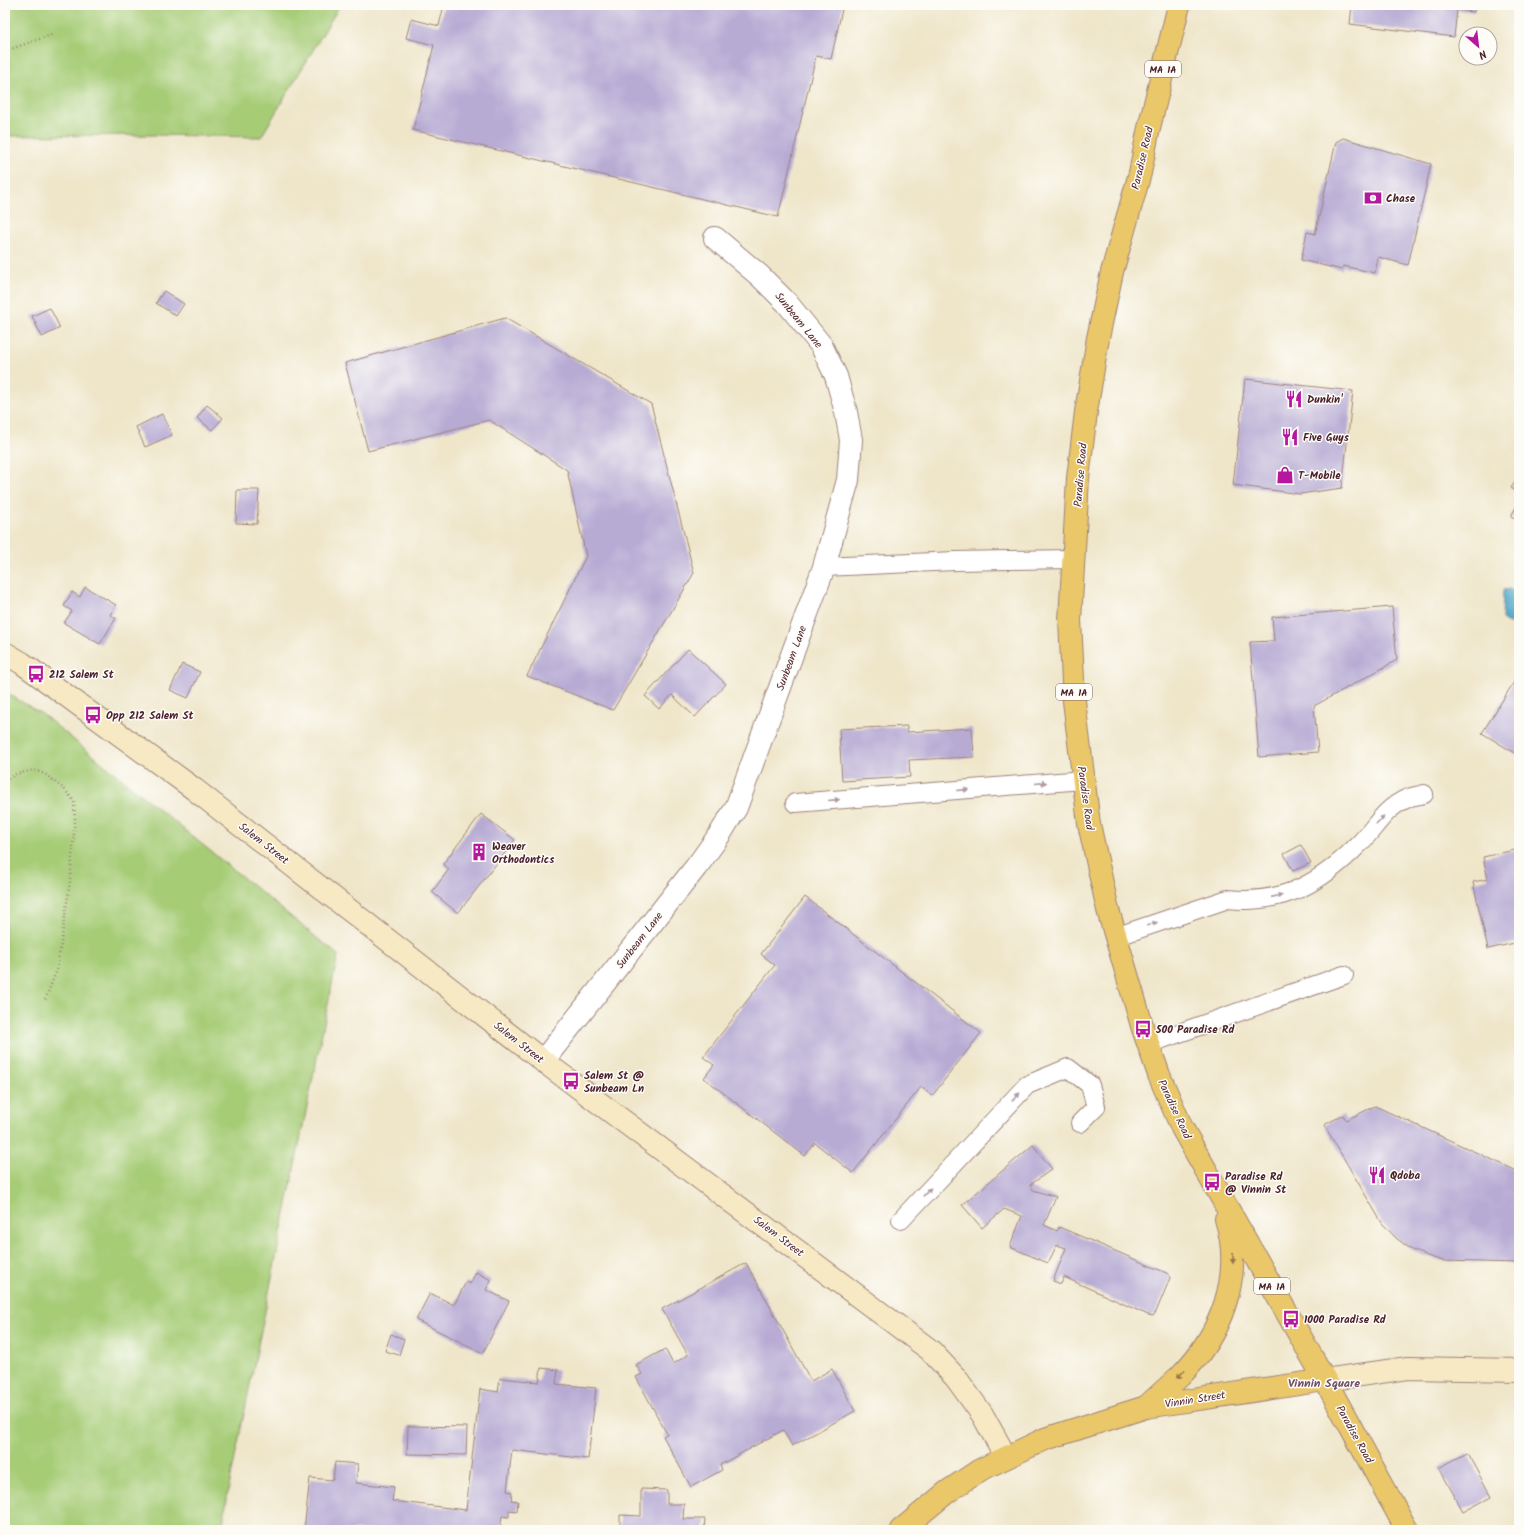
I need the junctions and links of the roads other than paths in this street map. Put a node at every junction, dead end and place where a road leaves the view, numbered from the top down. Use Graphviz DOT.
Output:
graph roads {
  1 [pos="1179,5"];
  2 [pos="715,238"];
  3 [pos="1073,559"];
  4 [pos="824,567"];
  5 [pos="5,653"];
  6 [pos="1083,780"];
  7 [pos="1424,794"];
  8 [pos="795,803"];
  9 [pos="1115,937"];
  10 [pos="1344,975"];
  11 [pos="1148,1044"];
  12 [pos="543,1061"];
  13 [pos="1080,1123"];
  14 [pos="1218,1193"];
  15 [pos="901,1220"];
  16 [pos="1519,1370"];
  17 [pos="1325,1380"];
  18 [pos="1146,1407"];
  19 [pos="1006,1457"];
  20 [pos="901,1530"];
  21 [pos="1407,1530"];
  1 -- 3 [label="main road, Paradise Road / MA 1A"];
  2 -- 4 [label="street, Sunbeam Lane"];
  3 -- 4 [label="lane"];
  3 -- 6 [label="main road, Paradise Road / MA 1A"];
  4 -- 12 [label="street, Sunbeam Lane"];
  5 -- 12 [label="main road, Salem Street"];
  8 -- 6 [label="lane, one-way"];
  6 -- 9 [label="main road, Paradise Road / MA 1A"];
  9 -- 7 [label="lane, one-way"];
  9 -- 11 [label="main road, Paradise Road / MA 1A"];
  10 -- 11 [label="lane"];
  11 -- 14 [label="main road, Paradise Road / MA 1A"];
  12 -- 19 [label="main road, Salem Street"];
  15 -- 13 [label="lane, one-way"];
  14 -- 17 [label="main road, Paradise Road / MA 1A"];
  14 -- 18 [label="main road, one-way"];
  16 -- 17 [label="main road, Vinnin Street"];
  17 -- 18 [label="main road, Vinnin Street"];
  17 -- 21 [label="main road, Paradise Road / MA 1A"];
  18 -- 19 [label="main road, Vinnin Street"];
  19 -- 20 [label="main road, Vinnin Street"];
}
